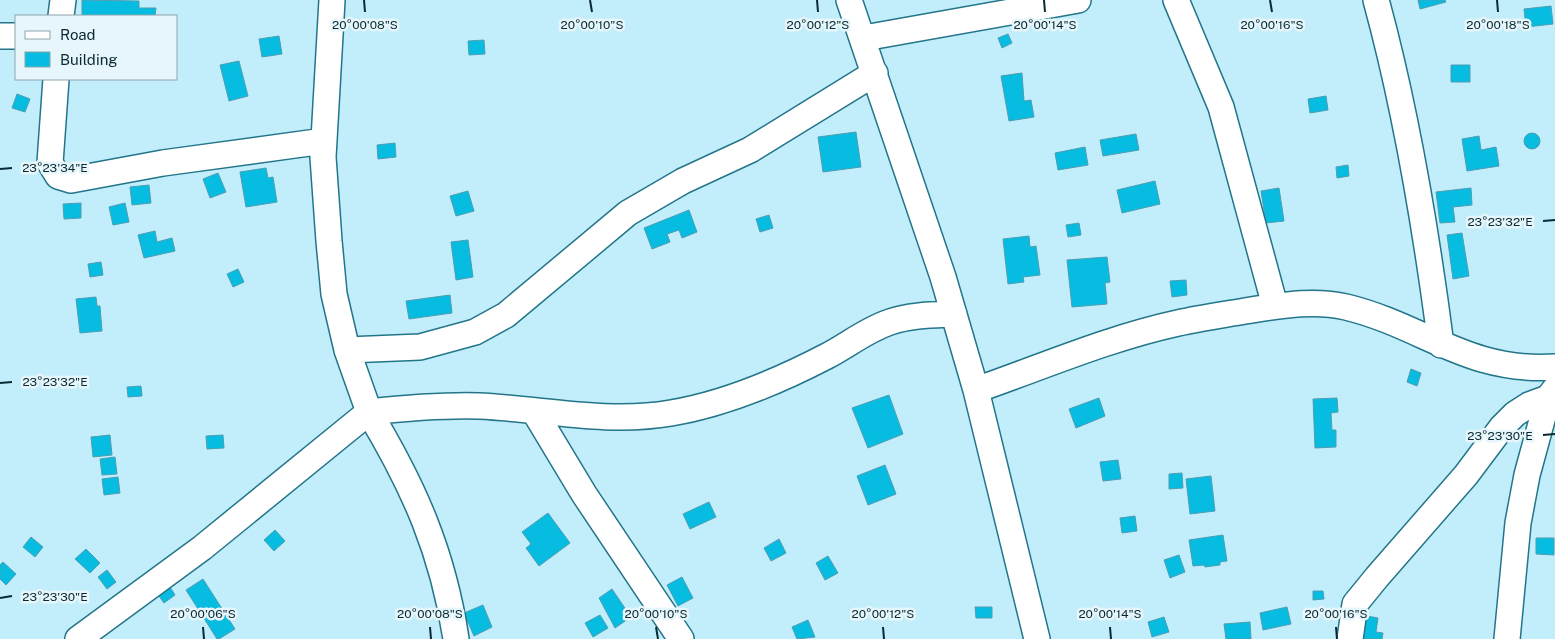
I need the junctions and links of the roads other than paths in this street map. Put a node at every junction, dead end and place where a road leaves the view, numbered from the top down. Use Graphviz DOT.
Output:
graph roads {
  1 [pos="63,0"];
  2 [pos="332,0"];
  3 [pos="849,0"];
  4 [pos="1078,0"];
  5 [pos="1176,0"];
  6 [pos="1376,0"];
  7 [pos="61,15"];
  8 [pos="0,36"];
  9 [pos="15,36"];
  10 [pos="864,38"];
  11 [pos="875,73"];
  12 [pos="56,80"];
  13 [pos="324,141"];
  14 [pos="1275,306"];
  15 [pos="954,314"];
  16 [pos="1441,344"];
  17 [pos="347,350"];
  18 [pos="1555,367"];
  19 [pos="976,390"];
  20 [pos="1552,394"];
  21 [pos="534,411"];
  22 [pos="369,412"];
  23 [pos="78,639"];
  24 [pos="456,639"];
  25 [pos="681,639"];
  26 [pos="1037,639"];
  27 [pos="1350,639"];
  28 [pos="1507,639"];
  1 -- 7 [label="street"];
  2 -- 13 [label="street"];
  3 -- 10 [label="street"];
  4 -- 10 [label="street"];
  5 -- 14 [label="street"];
  6 -- 16 [label="street"];
  8 -- 9 [label="street"];
  10 -- 11 [label="street"];
  11 -- 15 [label="street"];
  11 -- 17 [label="street"];
  12 -- 13 [label="street"];
  13 -- 17 [label="street"];
  14 -- 16 [label="street"];
  14 -- 19 [label="street"];
  15 -- 19 [label="street"];
  15 -- 21 [label="street"];
  16 -- 18 [label="street"];
  17 -- 22 [label="street"];
  19 -- 26 [label="street"];
  20 -- 27 [label="street"];
  20 -- 28 [label="street"];
  21 -- 22 [label="street"];
  21 -- 25 [label="street"];
  22 -- 23 [label="street"];
  22 -- 24 [label="street"];
}
